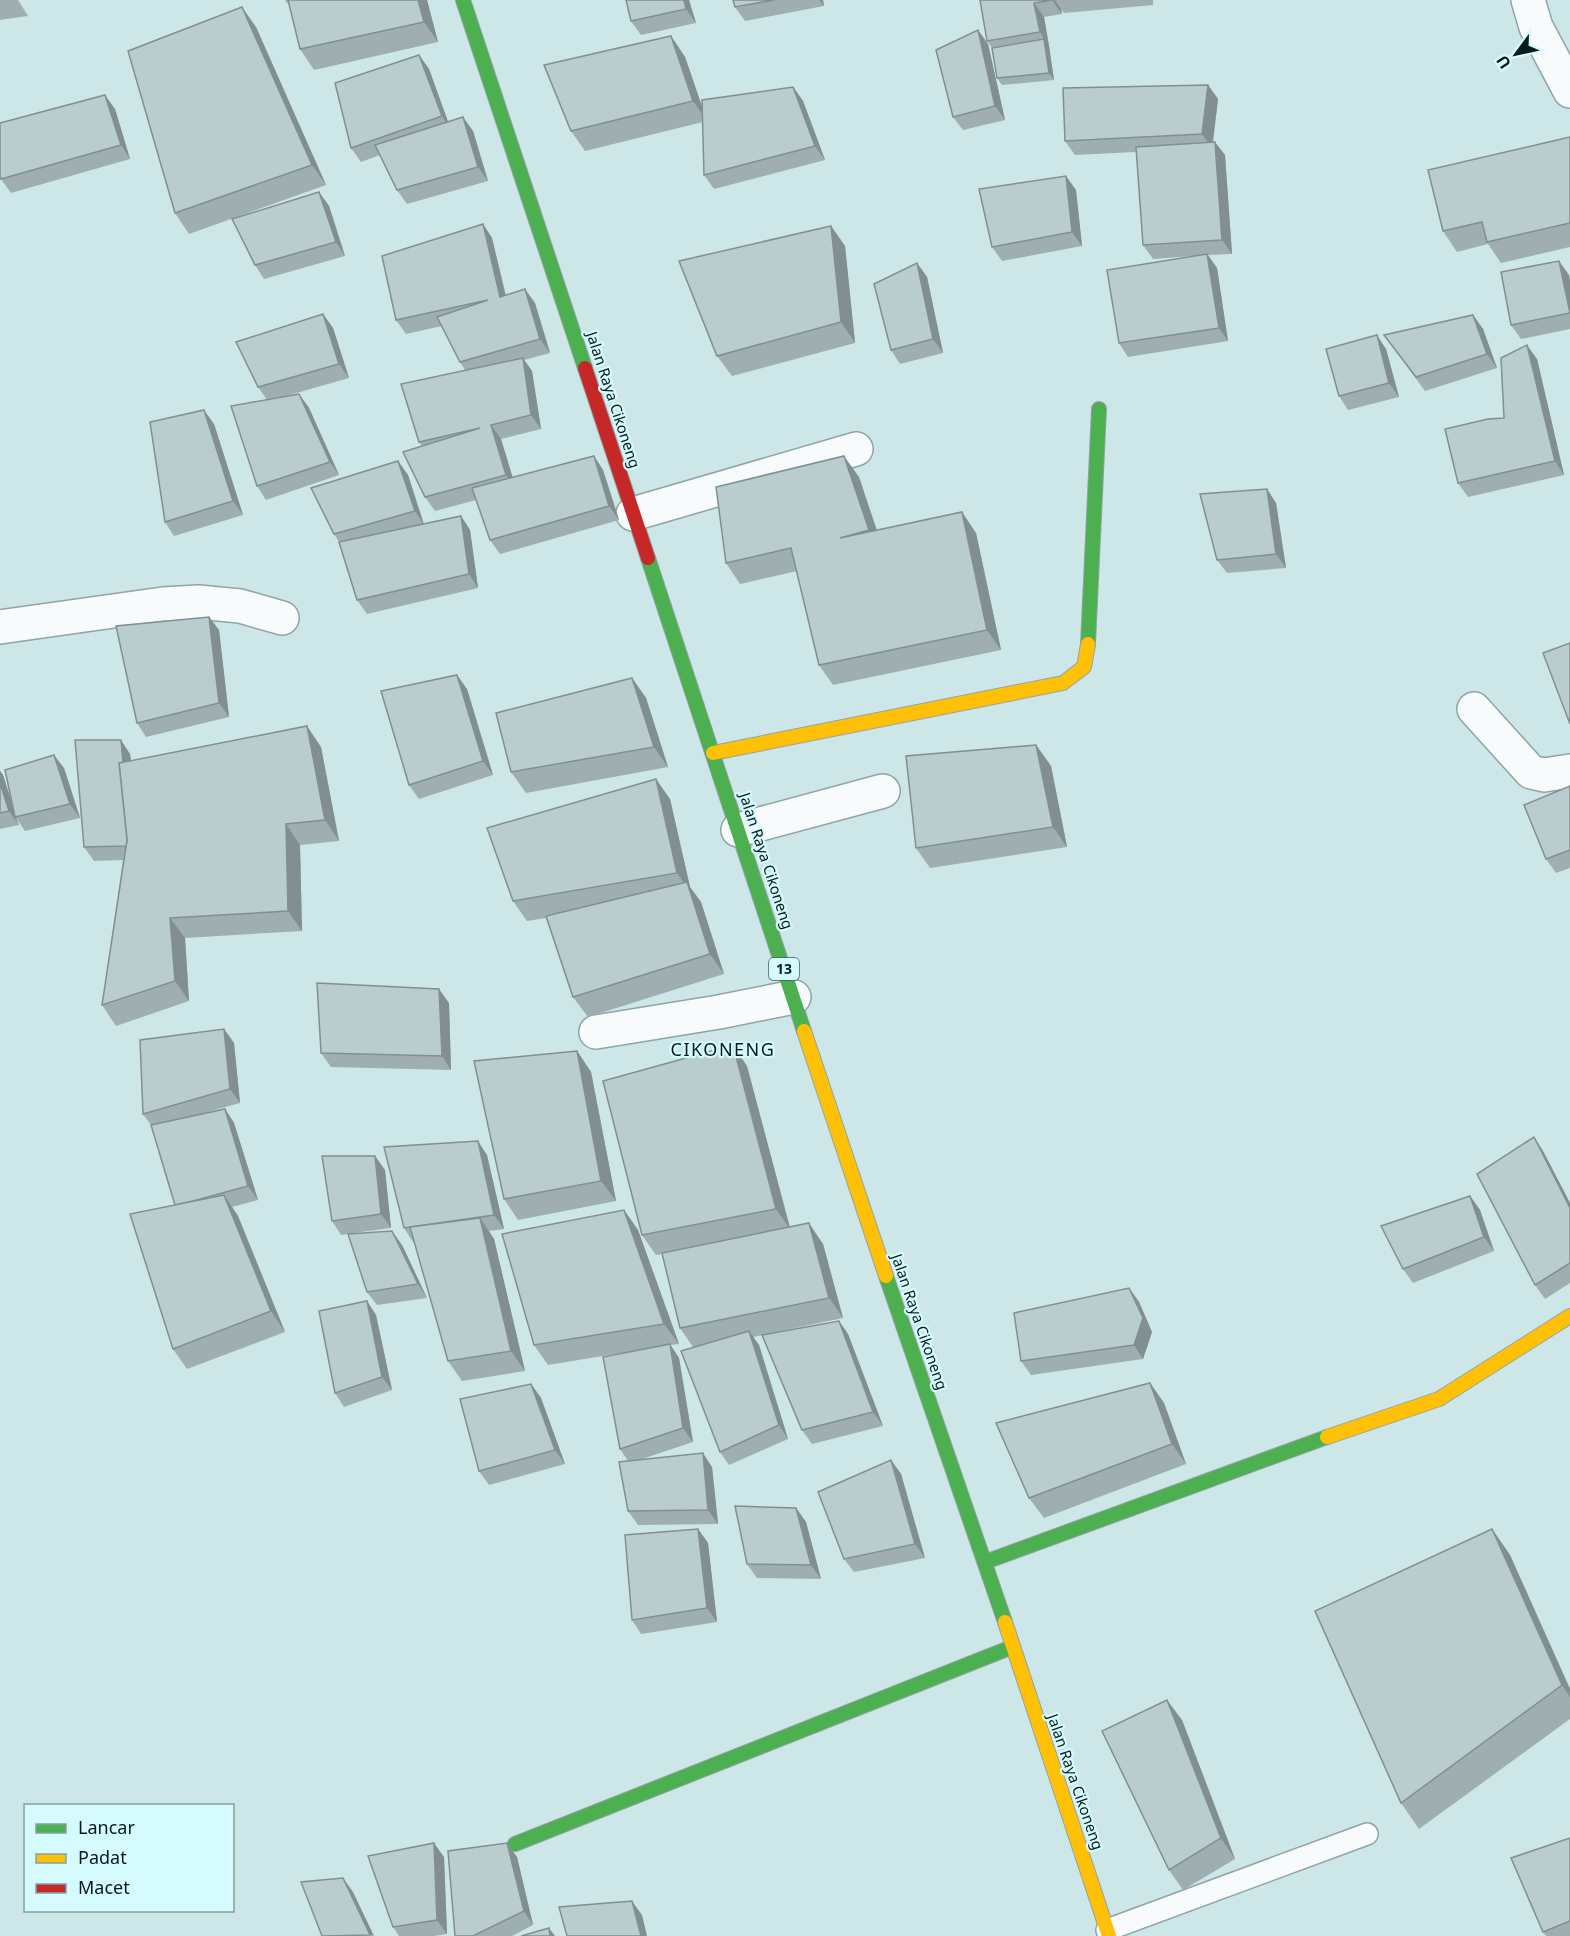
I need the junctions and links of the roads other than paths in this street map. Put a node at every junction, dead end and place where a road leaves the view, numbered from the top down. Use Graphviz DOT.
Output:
graph roads {
  1 [pos="463,0"];
  2 [pos="1528,0"];
  3 [pos="1570,91"];
  4 [pos="1099,409"];
  5 [pos="856,449"];
  6 [pos="633,514"];
  7 [pos="282,618"];
  8 [pos="0,627"];
  9 [pos="1474,709"];
  10 [pos="713,753"];
  11 [pos="1570,771"];
  12 [pos="883,791"];
  13 [pos="738,831"];
  14 [pos="794,998"];
  15 [pos="596,1032"];
  16 [pos="1570,1316"];
  17 [pos="985,1562"];
  18 [pos="1012,1647"];
  19 [pos="1366,1834"];
  20 [pos="515,1844"];
  21 [pos="1108,1933"];
  1 -- 6 [label="main road, Jalan Raya Cikoneng / 13"];
  2 -- 3 [label="street"];
  4 -- 10 [label="main road"];
  5 -- 6 [label="street"];
  6 -- 10 [label="main road, Jalan Raya Cikoneng / 13"];
  7 -- 8 [label="street"];
  9 -- 11 [label="street"];
  10 -- 13 [label="main road, Jalan Raya Cikoneng / 13"];
  12 -- 13 [label="street"];
  13 -- 14 [label="main road, Jalan Raya Cikoneng / 13"];
  14 -- 15 [label="street"];
  14 -- 17 [label="main road, Jalan Raya Cikoneng / 13"];
  16 -- 17 [label="main road"];
  17 -- 18 [label="main road, Jalan Raya Cikoneng / 13"];
  18 -- 20 [label="main road"];
  18 -- 21 [label="main road, Jalan Raya Cikoneng / 13"];
  19 -- 21 [label="lane"];
}
